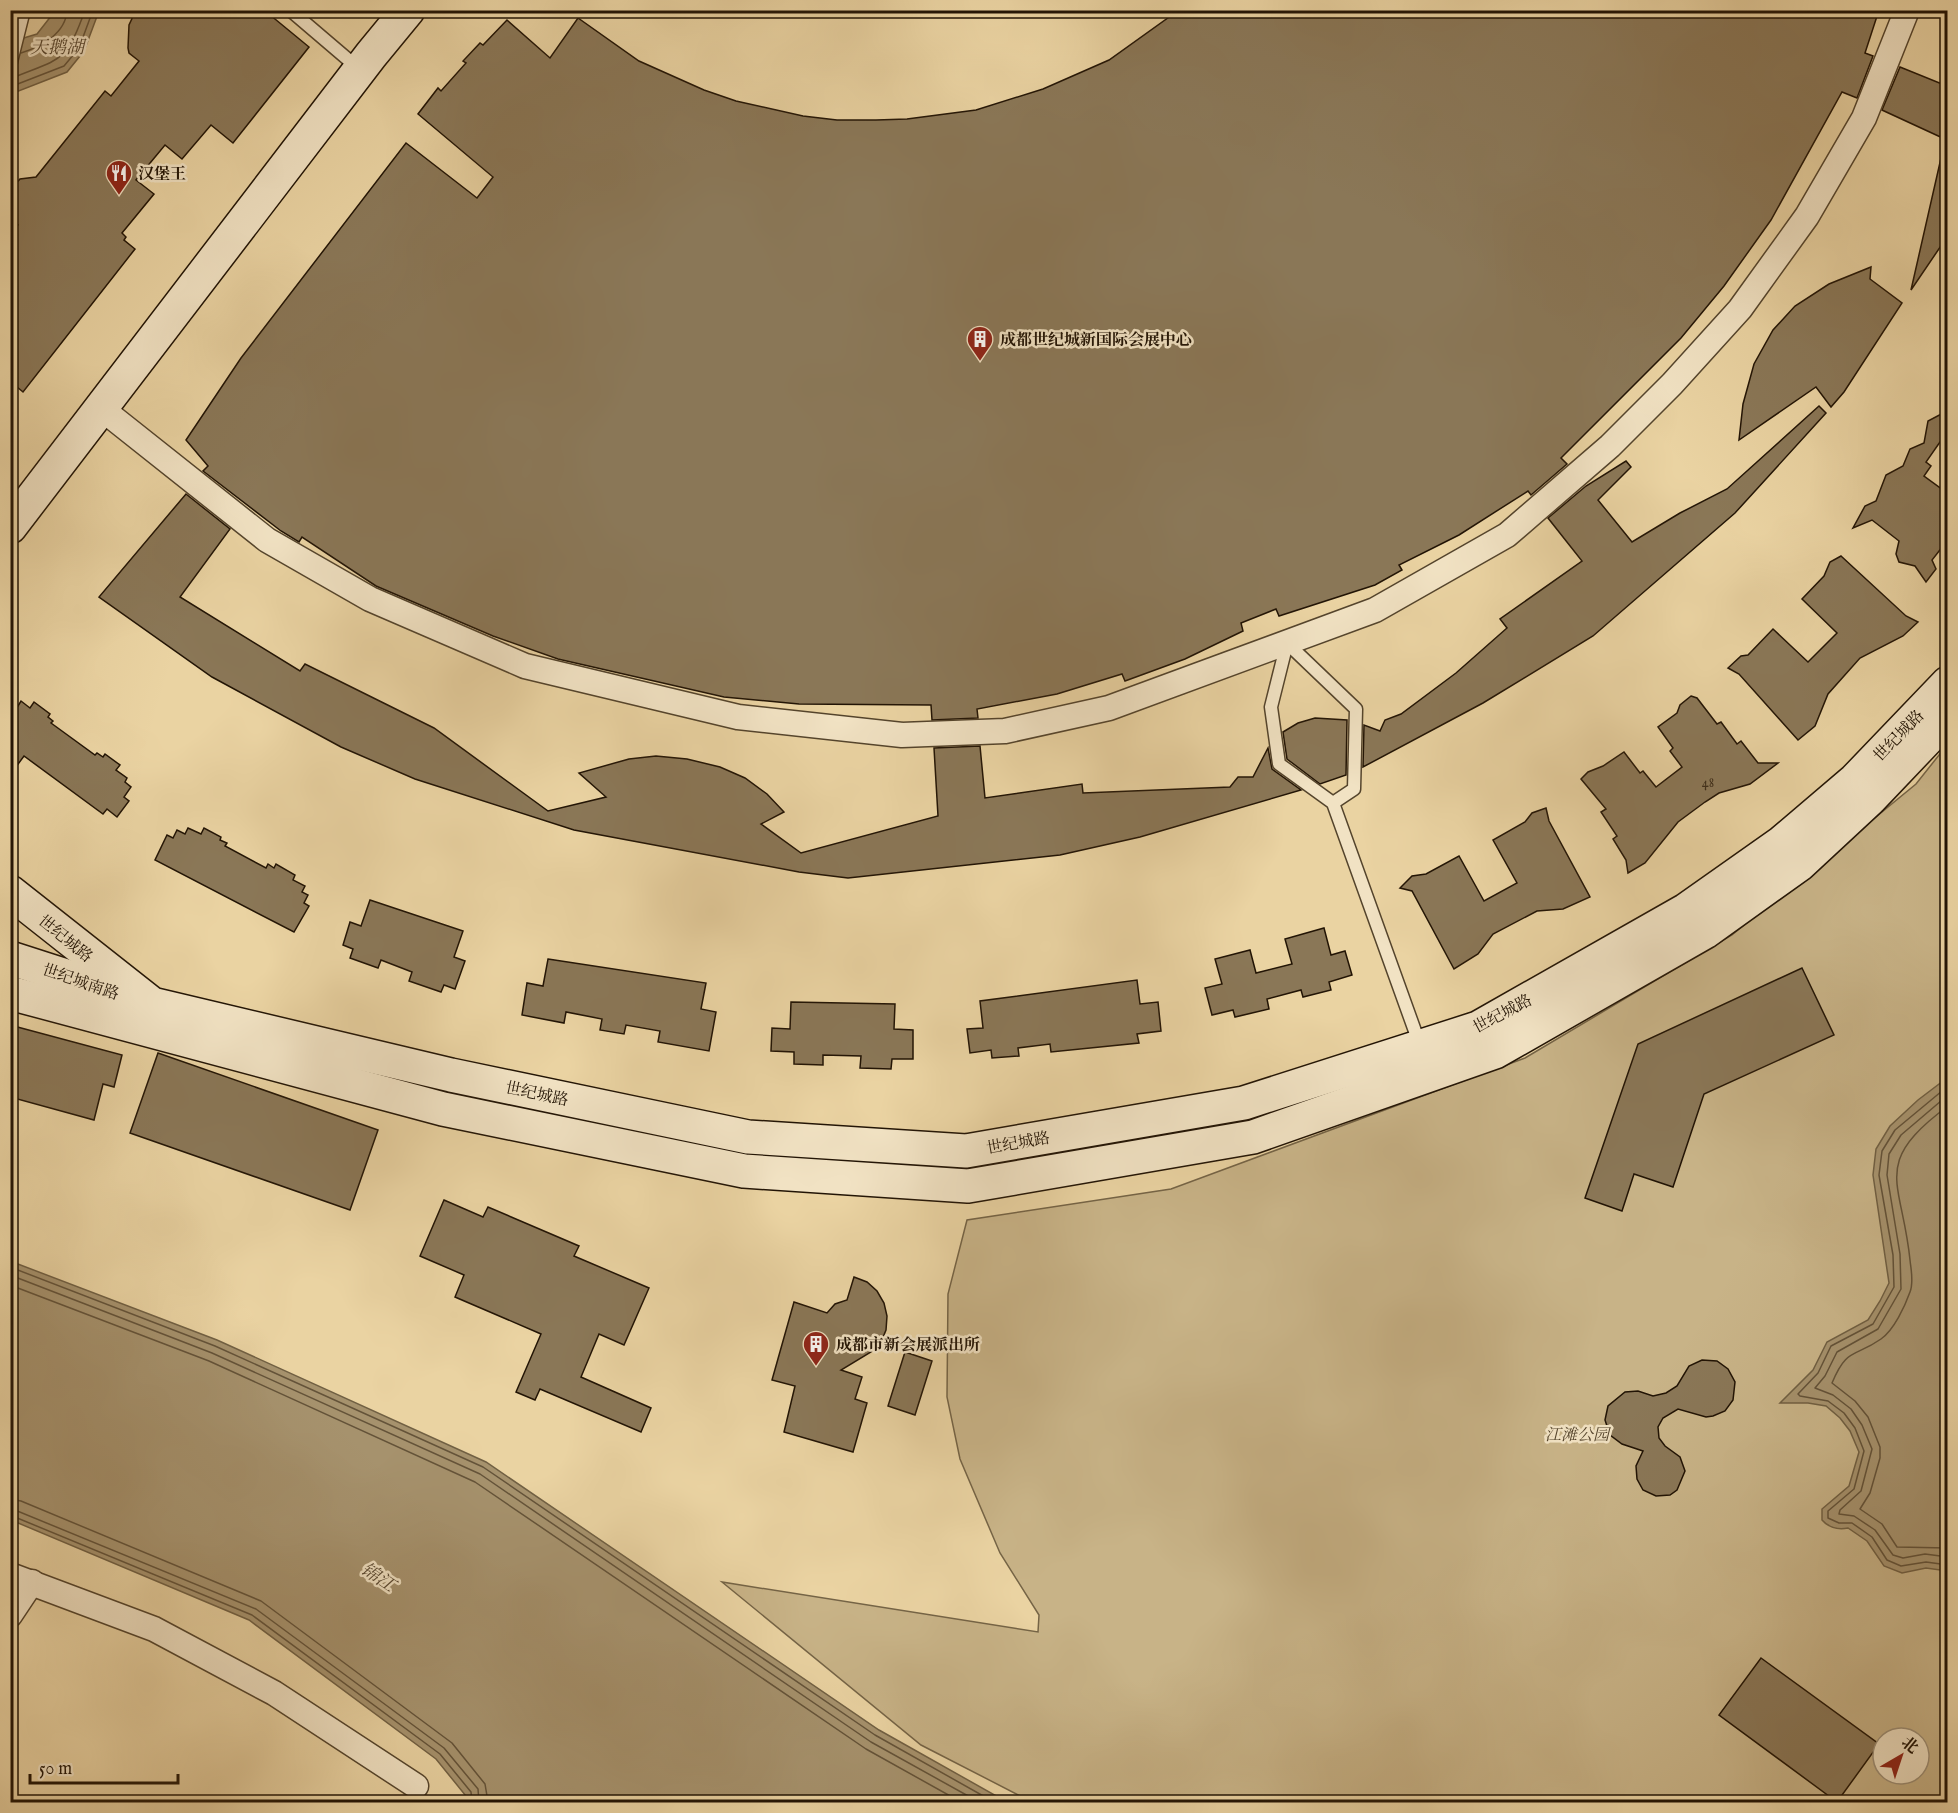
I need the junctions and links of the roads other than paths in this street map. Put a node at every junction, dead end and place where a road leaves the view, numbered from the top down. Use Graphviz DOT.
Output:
graph roads {
  1 [pos="24,10"];
  2 [pos="290,10"];
  3 [pos="408,10"];
  4 [pos="1906,10"];
  5 [pos="10,66"];
  6 [pos="360,70"];
  7 [pos="102,408"];
  8 [pos="10,527"];
  9 [pos="1287,643"];
  10 [pos="1947,682"];
  11 [pos="1947,717"];
  12 [pos="1333,803"];
  13 [pos="10,892"];
  14 [pos="13,956"];
  15 [pos="10,993"];
  16 [pos="51,1003"];
  17 [pos="152,1005"];
  18 [pos="1420,1047"];
  19 [pos="21,1579"];
  20 [pos="10,1615"];
  21 [pos="416,1786"];
  1 -- 5 [label="lane"];
  2 -- 6 [label="lane"];
  3 -- 6 [label="main road"];
  4 -- 9 [label="street"];
  6 -- 7 [label="main road"];
  7 -- 8 [label="main road"];
  7 -- 9 [label="street"];
  9 -- 12 [label="lane"];
  9 -- 12 [label="lane"];
  10 -- 18 [label="main road, 世纪城路"];
  11 -- 16 [label="main road, 世纪城路"];
  12 -- 18 [label="lane"];
  13 -- 17 [label="main road, 世纪城路"];
  14 -- 16 [label="main road"];
  14 -- 17 [label="main road, 世纪城南路"];
  15 -- 16 [label="main road, 世纪城路"];
  17 -- 18 [label="main road, 世纪城路"];
  19 -- 20 [label="street"];
  19 -- 21 [label="street"];
}
